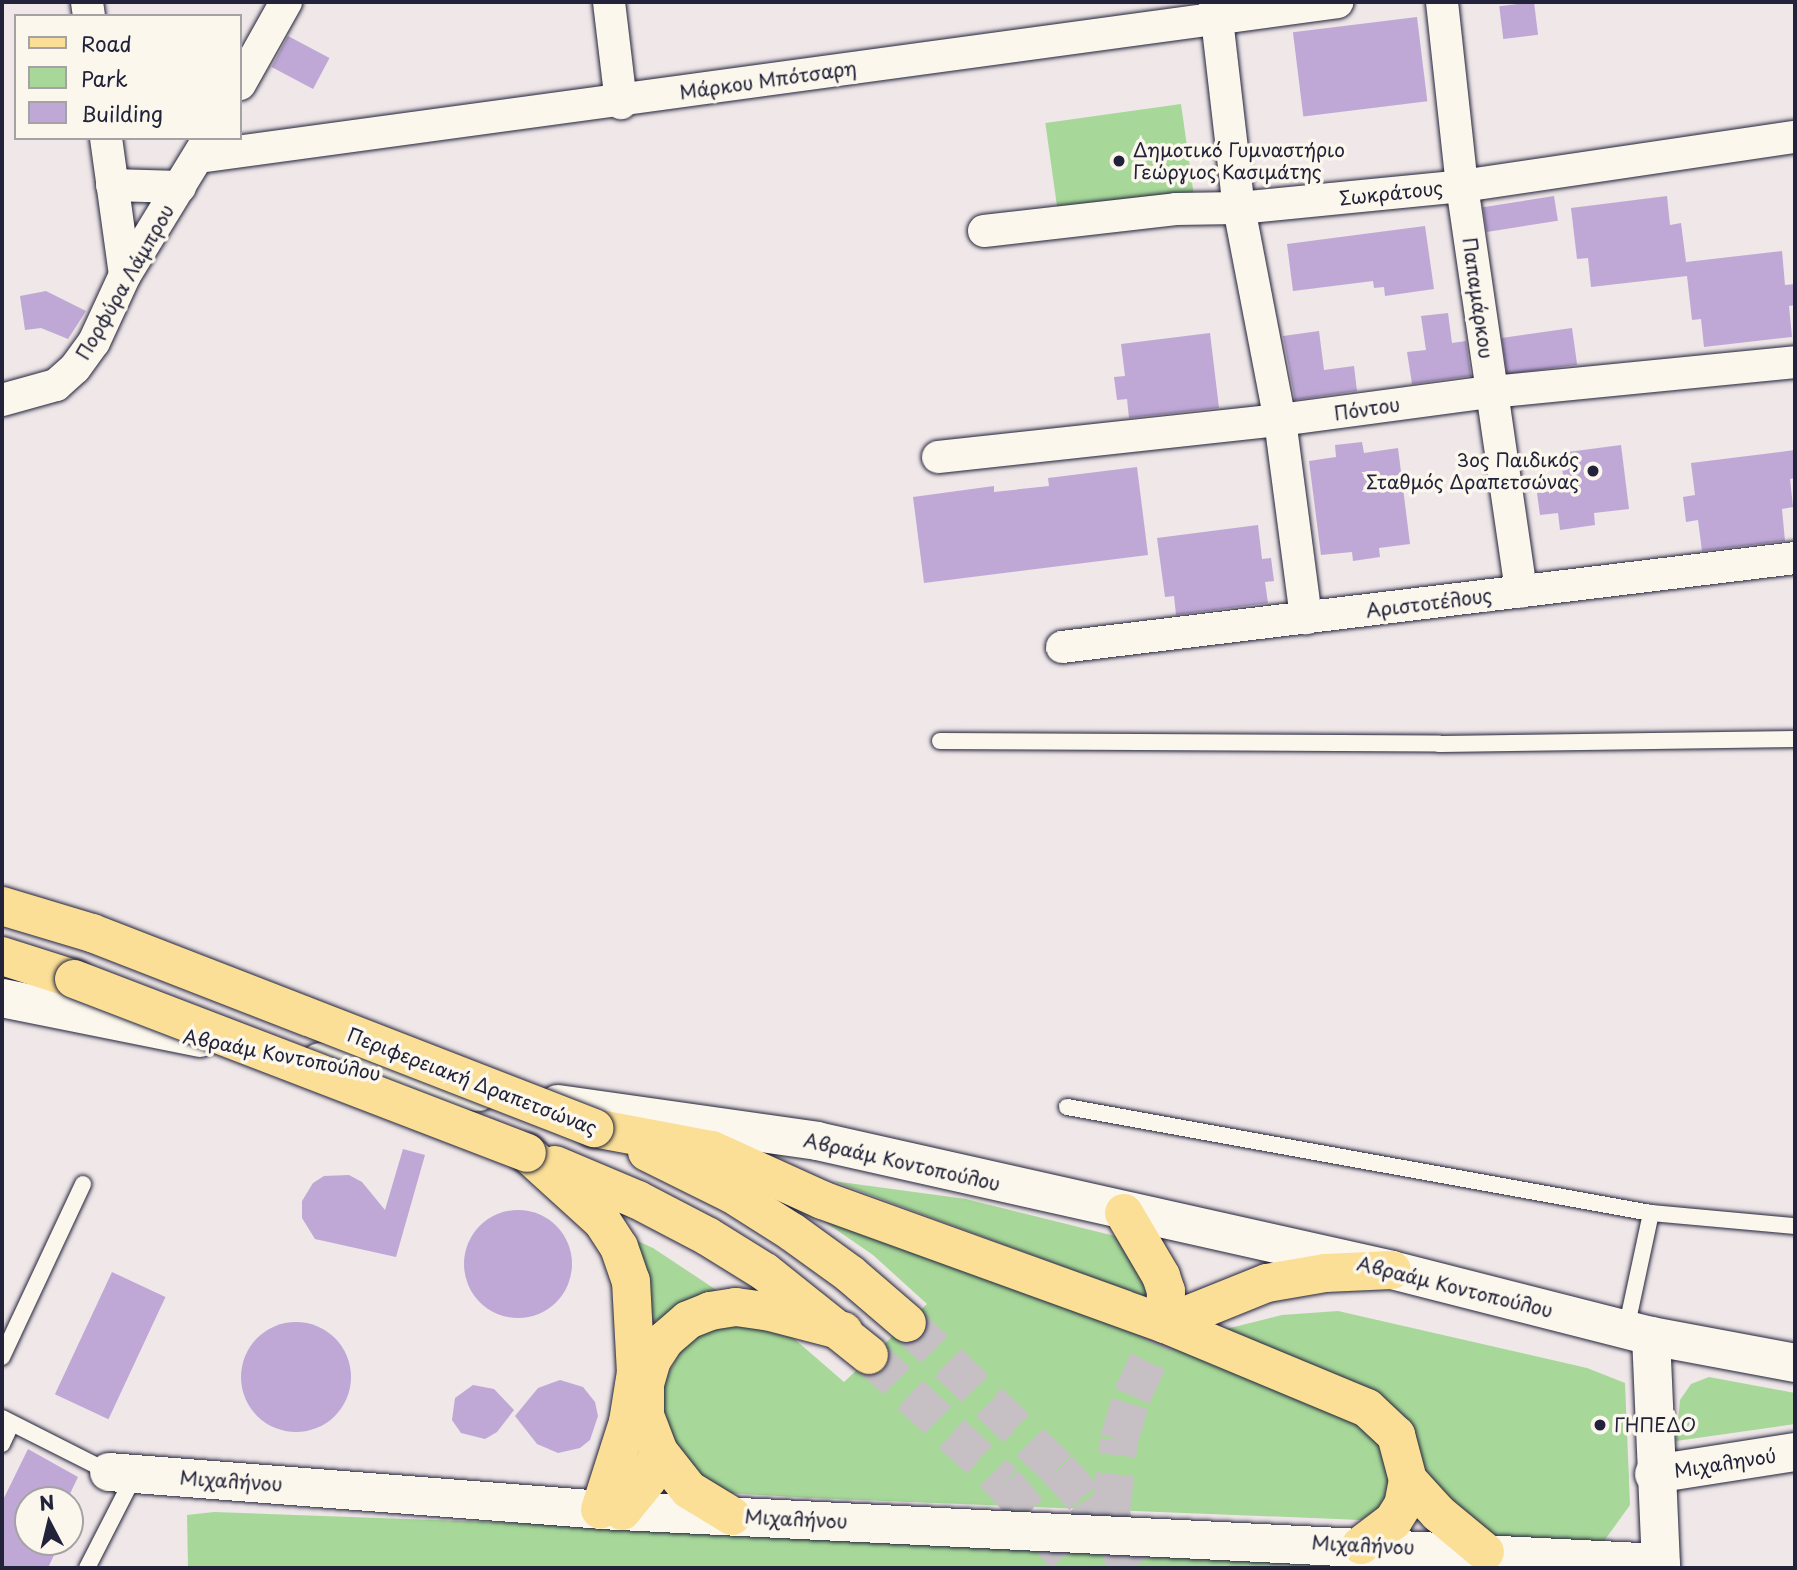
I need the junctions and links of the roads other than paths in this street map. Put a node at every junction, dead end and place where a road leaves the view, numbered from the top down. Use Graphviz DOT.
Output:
graph roads {
  1 [pos="286,2"];
  2 [pos="609,2"];
  3 [pos="1338,2"];
  4 [pos="1442,2"];
  5 [pos="1216,10"];
  6 [pos="242,80"];
  7 [pos="621,103"];
  8 [pos="1795,137"];
  9 [pos="106,140"];
  10 [pos="204,148"];
  11 [pos="112,186"];
  12 [pos="1462,186"];
  13 [pos="180,187"];
  14 [pos="1239,208"];
  15 [pos="984,231"];
  16 [pos="125,275"];
  17 [pos="1795,362"];
  18 [pos="1491,392"];
  19 [pos="2,400"];
  20 [pos="1280,420"];
  21 [pos="938,457"];
  22 [pos="1795,558"];
  23 [pos="1521,592"];
  24 [pos="1306,618"];
  25 [pos="1062,647"];
  26 [pos="1795,739"];
  27 [pos="940,741"];
  28 [pos="2,906"];
  29 [pos="2,956"];
  30 [pos="2,998"];
  31 [pos="1067,1107"];
  32 [pos="594,1128"];
  33 [pos="527,1153"];
  34 [pos="83,1184"];
  35 [pos="1124,1213"];
  36 [pos="1651,1213"];
  37 [pos="1795,1226"];
  38 [pos="1392,1270"];
  39 [pos="906,1324"];
  40 [pos="1165,1324"];
  41 [pos="1639,1333"];
  42 [pos="2,1357"];
  43 [pos="1795,1363"];
  44 [pos="6,1421"];
  45 [pos="2,1444"];
  46 [pos="659,1452"];
  47 [pos="1795,1452"];
  48 [pos="122,1473"];
  49 [pos="1654,1474"];
  50 [pos="1408,1480"];
  51 [pos="611,1511"];
  52 [pos="732,1516"];
  53 [pos="1361,1545"];
  54 [pos="1485,1552"];
  55 [pos="1661,1566"];
  56 [pos="87,1568"];
  1 -- 6 [label="street"];
  2 -- 7 [label="street"];
  3 -- 5 [label="street, Μάρκου Μπότσαρη"];
  4 -- 12 [label="street, Παπαμάρκου"];
  5 -- 7 [label="street, Μάρκου Μπότσαρη"];
  5 -- 14 [label="street"];
  7 -- 10 [label="street, Μάρκου Μπότσαρη"];
  8 -- 12 [label="street, Σωκράτους"];
  9 -- 11 [label="street"];
  10 -- 13 [label="street, Πορφύρα Λάμπρου"];
  11 -- 13 [label="street"];
  11 -- 16 [label="street"];
  12 -- 14 [label="street, Σωκράτους"];
  12 -- 18 [label="street, Παπαμάρκου"];
  13 -- 16 [label="street, Πορφύρα Λάμπρου"];
  14 -- 15 [label="street, Σωκράτους"];
  14 -- 20 [label="street"];
  16 -- 19 [label="street, Πορφύρα Λάμπρου"];
  17 -- 18 [label="street, Πόντου"];
  18 -- 20 [label="street, Πόντου"];
  18 -- 23 [label="street, Παπαμάρκου"];
  20 -- 21 [label="street, Πόντου"];
  20 -- 24 [label="street"];
  22 -- 23 [label="street, Αριστοτέλους"];
  23 -- 24 [label="street, Αριστοτέλους"];
  24 -- 25 [label="street, Αριστοτέλους"];
  26 -- 27 [label="lane"];
  28 -- 32 [label="main road, Περιφερειακή Δραπετσώνας, bridge"];
  29 -- 33 [label="main road, bridge"];
  30 -- 35 [label="street, Αβραάμ Κοντοπούλου"];
  31 -- 36 [label="lane"];
  32 -- 39 [label="main road, Περιφερειακή Δραπετσώνας"];
  32 -- 40 [label="main road"];
  33 -- 46 [label="main road"];
  33 -- 51 [label="main road"];
  34 -- 42 [label="lane"];
  35 -- 38 [label="street, Αβραάμ Κοντοπούλου"];
  35 -- 40 [label="main road"];
  36 -- 37 [label="lane"];
  36 -- 41 [label="lane"];
  38 -- 40 [label="main road"];
  38 -- 41 [label="street, Αβραάμ Κοντοπούλου"];
  40 -- 50 [label="main road"];
  41 -- 43 [label="street, Αβραάμ Κοντοπούλου"];
  41 -- 49 [label="street"];
  44 -- 45 [label="lane"];
  44 -- 48 [label="lane"];
  46 -- 51 [label="main road"];
  46 -- 52 [label="main road"];
  47 -- 49 [label="street, Μιχαληνού"];
  48 -- 51 [label="street, Μιχαλήνου"];
  48 -- 56 [label="lane"];
  49 -- 55 [label="street"];
  50 -- 53 [label="main road"];
  50 -- 54 [label="main road"];
  51 -- 52 [label="street, Μιχαλήνου"];
  52 -- 53 [label="street, Μιχαλήνου"];
  53 -- 54 [label="street, Μιχαλήνου"];
  54 -- 55 [label="street"];
}
